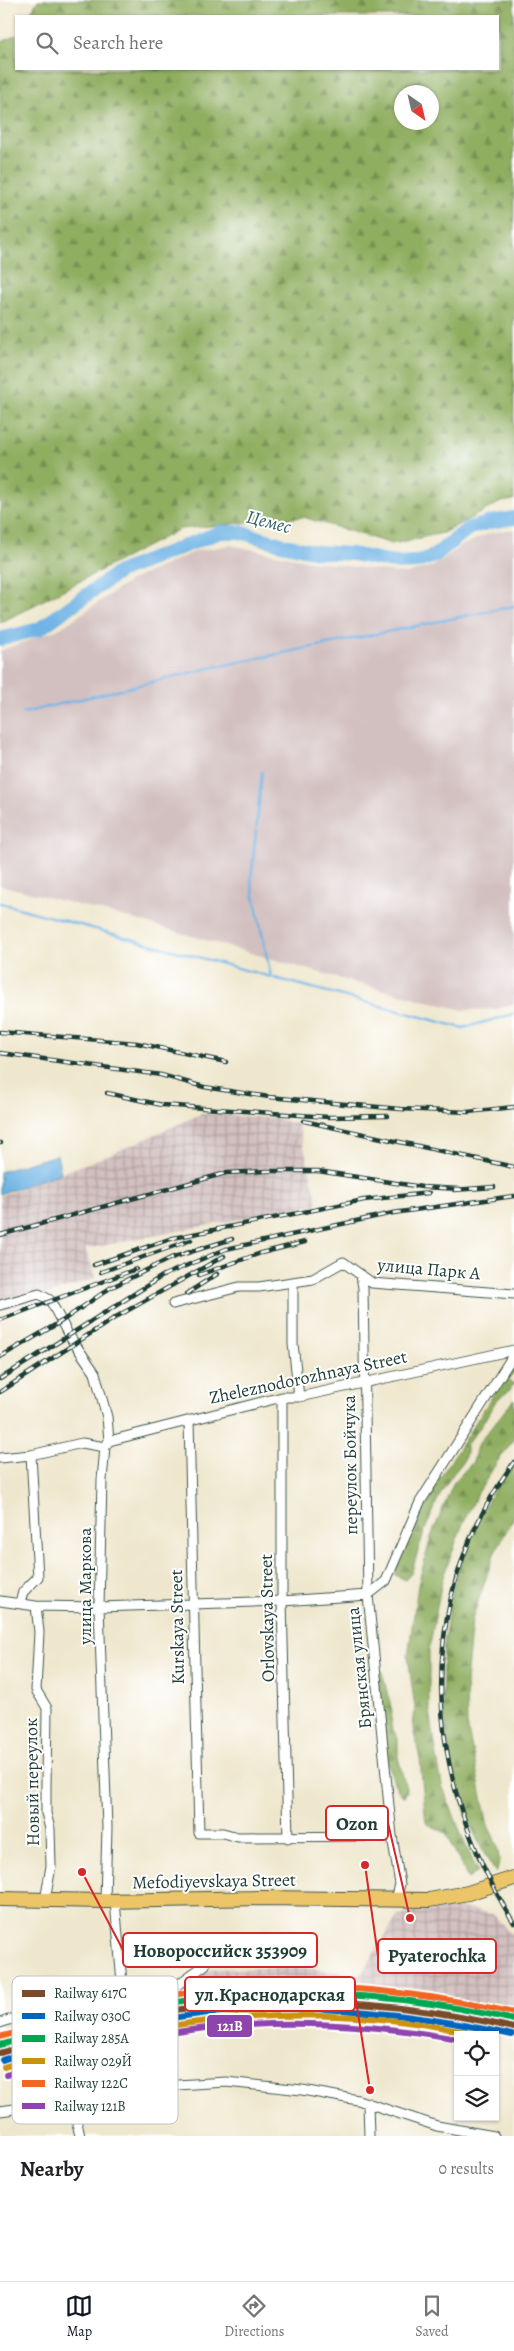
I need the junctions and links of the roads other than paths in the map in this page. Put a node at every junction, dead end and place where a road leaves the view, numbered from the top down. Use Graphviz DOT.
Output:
graph roads {
  1 [pos="361,1276"];
  2 [pos="293,1282"];
  3 [pos="514,1294"];
  4 [pos="173,1304"];
  5 [pos="0,1305"];
  6 [pos="514,1352"];
  7 [pos="365,1381"];
  8 [pos="298,1397"];
  9 [pos="282,1398"];
  10 [pos="189,1420"];
  11 [pos="107,1444"];
  12 [pos="31,1455"];
  13 [pos="0,1458"];
  14 [pos="368,1595"];
  15 [pos="282,1600"];
  16 [pos="0,1601"];
  17 [pos="192,1602"];
  18 [pos="20,1603"];
  19 [pos="36,1606"];
  20 [pos="100,1607"];
  21 [pos="392,1836"];
  22 [pos="288,1838"];
  23 [pos="513,1878"];
  24 [pos="0,1899"];
  25 [pos="396,1900"];
  26 [pos="45,1901"];
  27 [pos="110,1902"];
  28 [pos="205,1965"];
  29 [pos="120,1976"];
  30 [pos="178,1984"];
  31 [pos="12,2019"];
  32 [pos="0,2023"];
  33 [pos="178,2085"];
  34 [pos="368,2103"];
  35 [pos="369,2136"];
  36 [pos="494,2136"];
  1 -- 2 [label="street, улица Парк А"];
  1 -- 3 [label="street, улица Парк А"];
  1 -- 7 [label="street, переулок Бойчука"];
  2 -- 4 [label="street, улица Парк А"];
  2 -- 8 [label="street"];
  5 -- 11 [label="street, улица Маркова"];
  6 -- 7 [label="street, Zheleznodorozhnaya Street"];
  6 -- 14 [label="street, Брянская улица"];
  7 -- 8 [label="street, Zheleznodorozhnaya Street"];
  7 -- 14 [label="street, переулок Бойчука"];
  8 -- 9 [label="street, Zheleznodorozhnaya Street"];
  9 -- 10 [label="street, Zheleznodorozhnaya Street"];
  9 -- 15 [label="street, Orlovskaya Street"];
  10 -- 11 [label="street, Zheleznodorozhnaya Street"];
  10 -- 17 [label="street, Kurskaya Street"];
  11 -- 12 [label="street, Zheleznodorozhnaya Street"];
  11 -- 20 [label="street, улица Маркова"];
  12 -- 13 [label="street, Zheleznodorozhnaya Street"];
  12 -- 18 [label="street"];
  14 -- 15 [label="street"];
  14 -- 21 [label="street, Брянская улица"];
  15 -- 17 [label="street"];
  15 -- 22 [label="street, Orlovskaya Street"];
  16 -- 18 [label="street"];
  17 -- 20 [label="street"];
  17 -- 22 [label="street, Kurskaya Street"];
  18 -- 19 [label="street"];
  19 -- 20 [label="street"];
  19 -- 26 [label="street, Новый переулок"];
  20 -- 27 [label="street, улица Маркова"];
  21 -- 22 [label="street"];
  21 -- 25 [label="street, Брянская улица"];
  23 -- 25 [label="main road, Mefodiyevskaya Street"];
  24 -- 26 [label="main road, Mefodiyevskaya Street"];
  25 -- 27 [label="main road, Mefodiyevskaya Street"];
  26 -- 27 [label="main road, Mefodiyevskaya Street"];
  27 -- 29 [label="street, улица Маркова"];
  28 -- 30 [label="street"];
  31 -- 32 [label="street"];
  33 -- 34 [label="street"];
  34 -- 35 [label="street"];
  34 -- 36 [label="street"];
}
